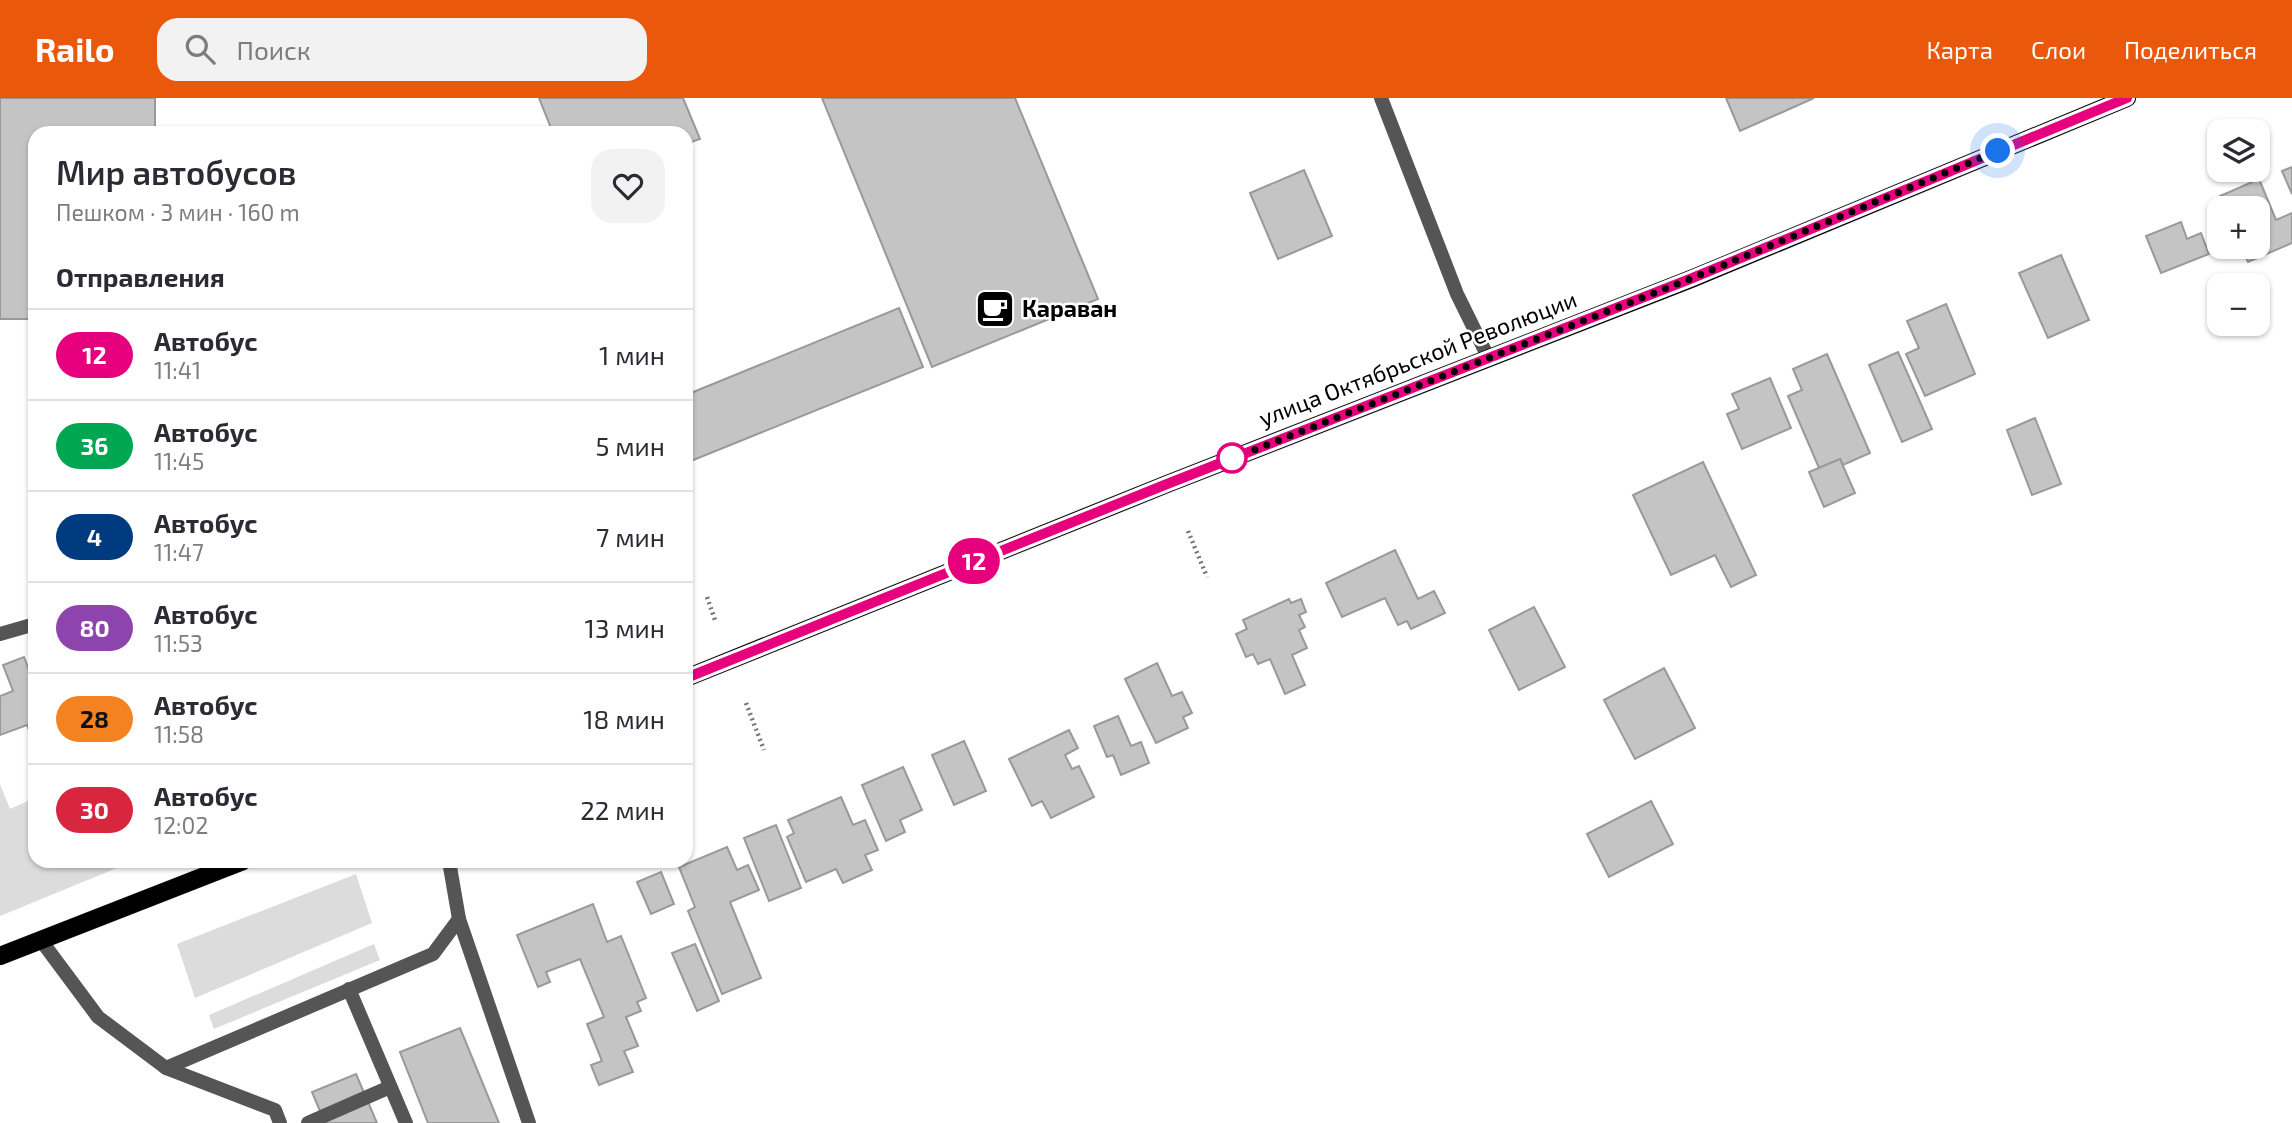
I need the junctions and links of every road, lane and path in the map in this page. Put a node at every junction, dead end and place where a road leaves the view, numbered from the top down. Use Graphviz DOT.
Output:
graph roads {
  1 [pos="1381,98"];
  2 [pos="2127,98"];
  3 [pos="1488,358"];
  4 [pos="1188,531"];
  5 [pos="1207,577"];
  6 [pos="706,597"];
  7 [pos="716,623"];
  8 [pos="28,626"];
  9 [pos="0,634"];
  10 [pos="693,675"];
  11 [pos="746,703"];
  12 [pos="764,750"];
  13 [pos="225,868"];
  14 [pos="450,868"];
  15 [pos="459,919"];
  16 [pos="40,939"];
  17 [pos="0,956"];
  18 [pos="349,989"];
  19 [pos="166,1068"];
  20 [pos="390,1087"];
  21 [pos="280,1123"];
  22 [pos="308,1123"];
  23 [pos="406,1123"];
  24 [pos="528,1123"];
  1 -- 3 [label="lane"];
  2 -- 3 [label="main road, улица Октябрьской Революции"];
  3 -- 10 [label="main road, улица Октябрьской Революции"];
  4 -- 5 [label="path"];
  6 -- 7 [label="path"];
  8 -- 9 [label="lane"];
  11 -- 12 [label="path"];
  13 -- 16 [label="main road"];
  14 -- 15 [label="lane"];
  15 -- 18 [label="lane"];
  15 -- 24 [label="lane"];
  16 -- 17 [label="main road"];
  16 -- 19 [label="lane"];
  18 -- 19 [label="lane"];
  18 -- 20 [label="lane"];
  19 -- 21 [label="lane"];
  20 -- 22 [label="lane"];
  20 -- 23 [label="lane"];
}
